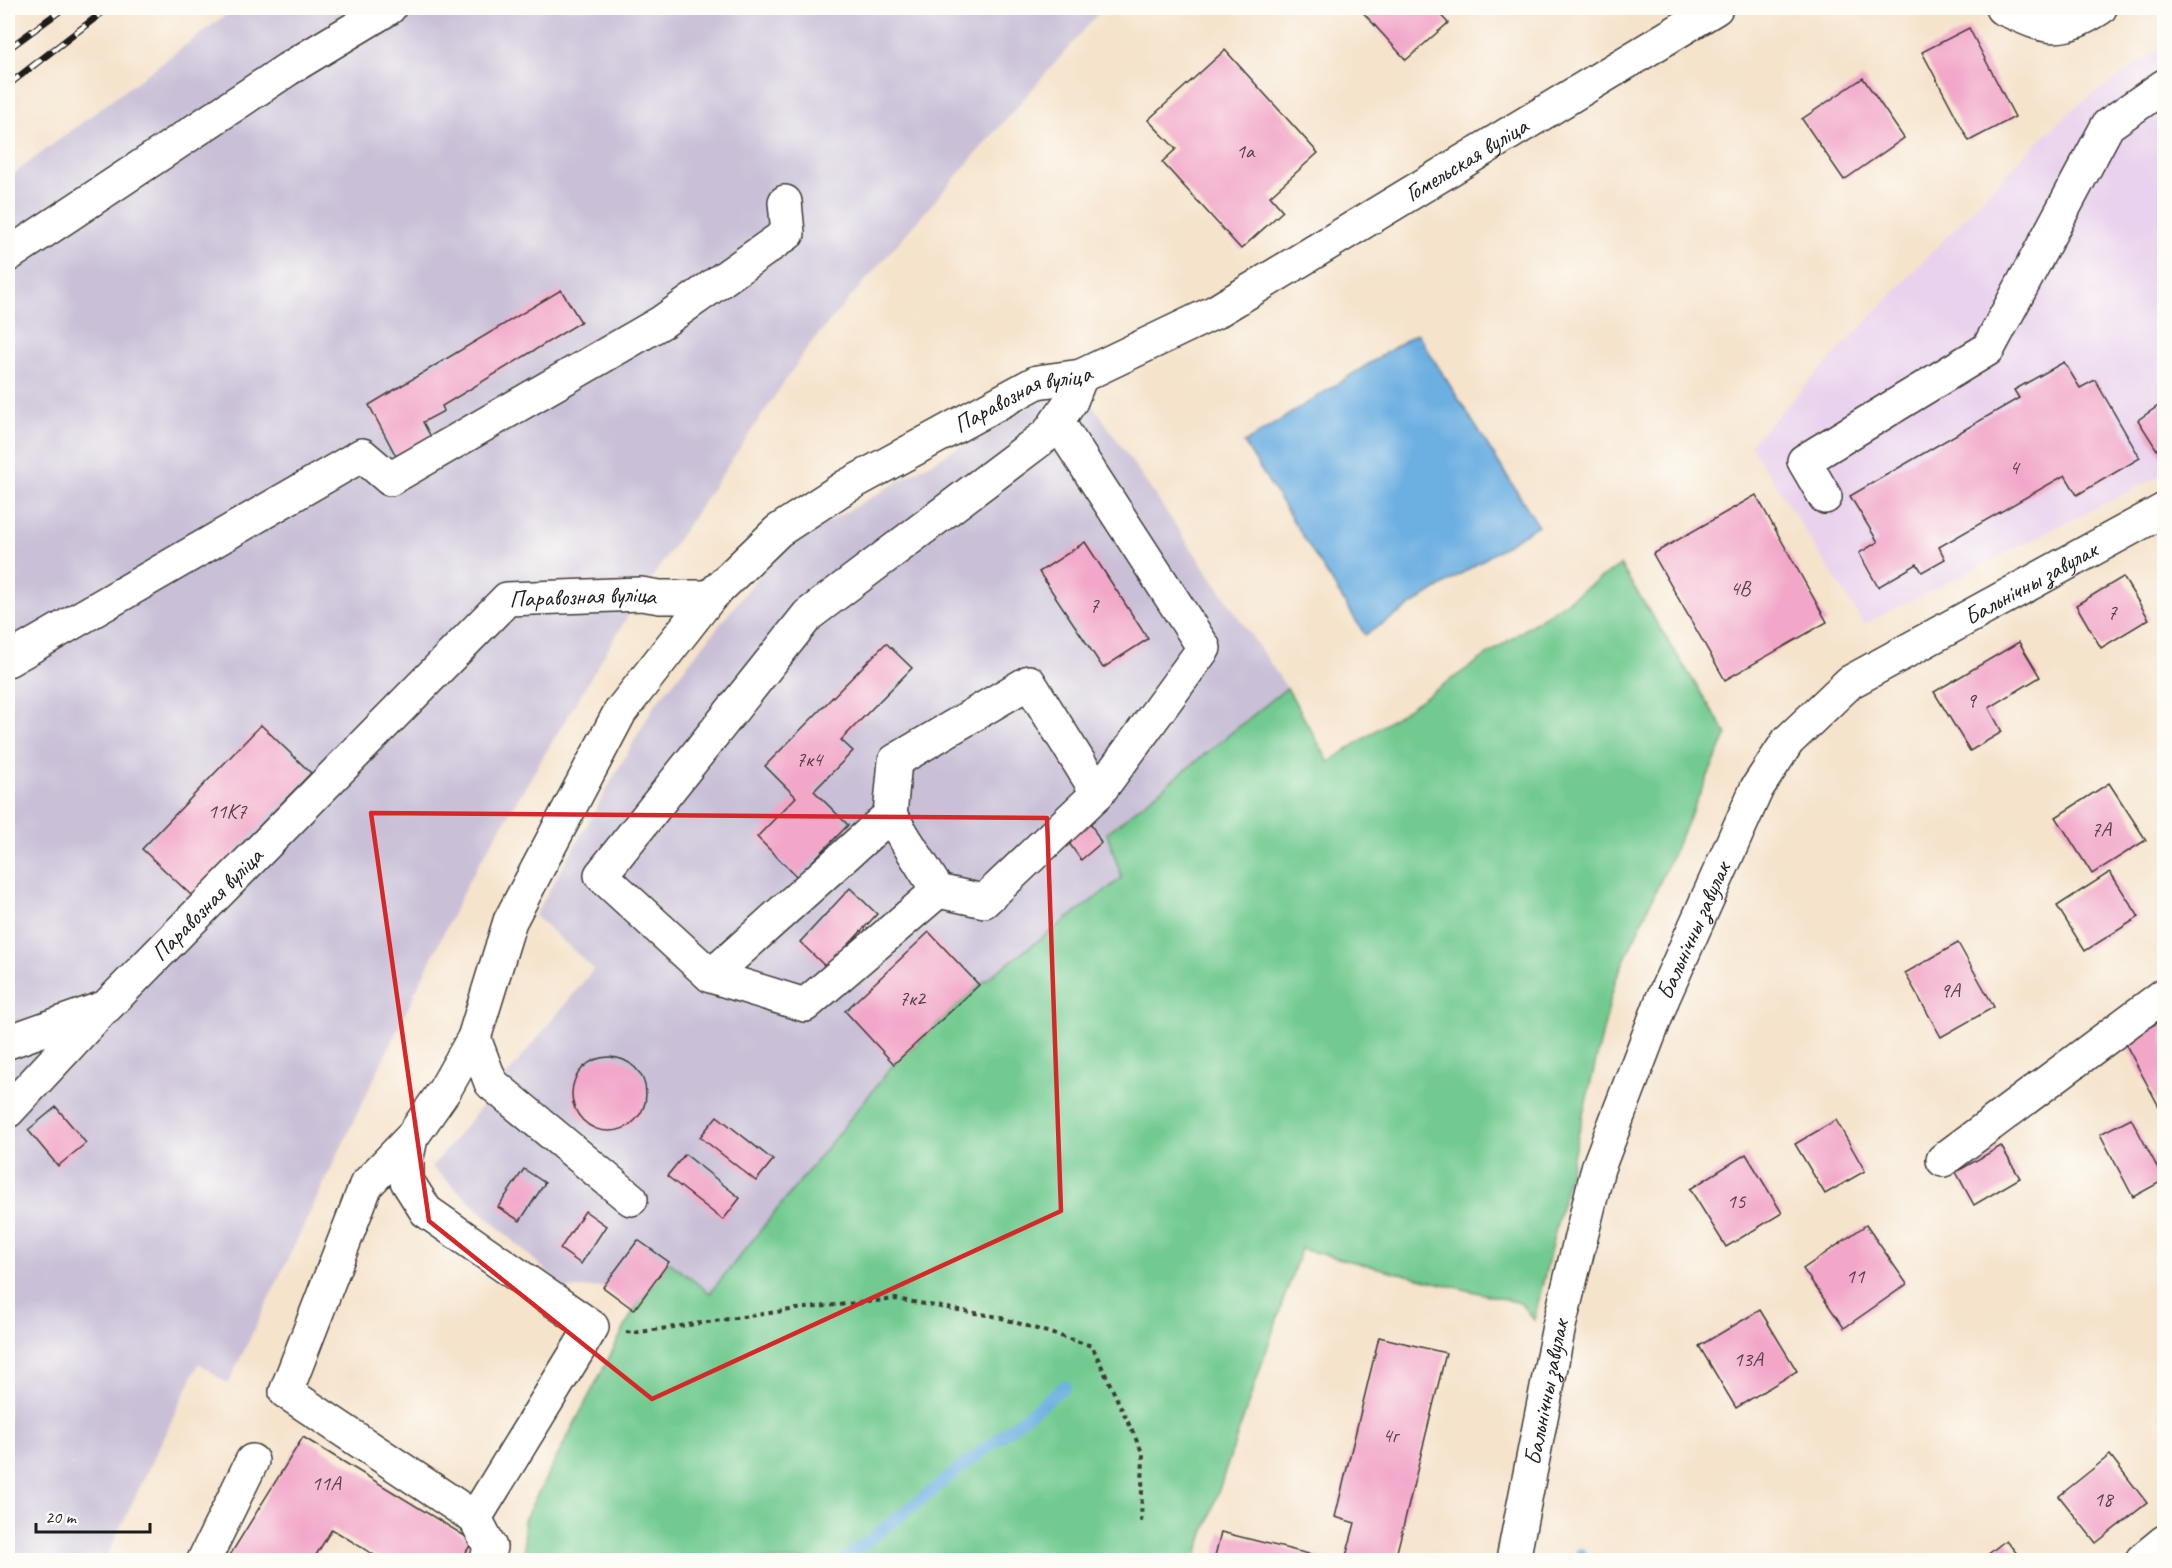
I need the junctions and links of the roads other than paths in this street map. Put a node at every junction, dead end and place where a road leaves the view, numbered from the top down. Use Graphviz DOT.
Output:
graph roads {
  1 [pos="389,8"];
  2 [pos="1716,8"];
  3 [pos="2002,8"];
  4 [pos="2100,8"];
  5 [pos="2164,87"];
  6 [pos="785,202"];
  7 [pos="8,255"];
  8 [pos="1215,312"];
  9 [pos="1081,376"];
  10 [pos="1058,421"];
  11 [pos="1825,497"];
  12 [pos="2164,510"];
  13 [pos="710,597"];
  14 [pos="8,660"];
  15 [pos="1098,794"];
  16 [pos="890,815"];
  17 [pos="938,891"];
  18 [pos="711,976"];
  19 [pos="2164,995"];
  20 [pos="106,1007"];
  21 [pos="474,1038"];
  22 [pos="8,1042"];
  23 [pos="8,1111"];
  24 [pos="411,1138"];
  25 [pos="1943,1160"];
  26 [pos="632,1199"];
  27 [pos="252,1461"];
  28 [pos="475,1518"];
  29 [pos="2164,1542"];
  30 [pos="204,1560"];
  31 [pos="487,1560"];
  32 [pos="1513,1560"];
  33 [pos="2142,1560"];
  1 -- 7 [label="street"];
  2 -- 8 [label="street, Гомельская вуліца"];
  3 -- 4 [label="street"];
  5 -- 11 [label="street"];
  6 -- 14 [label="street"];
  8 -- 9 [label="street, Паравозная вуліца"];
  9 -- 10 [label="street"];
  9 -- 13 [label="street, Паравозная вуліца"];
  10 -- 15 [label="street"];
  10 -- 18 [label="street"];
  12 -- 32 [label="street, Бальнічны завулак"];
  13 -- 20 [label="street, Паравозная вуліца"];
  13 -- 21 [label="street"];
  15 -- 16 [label="street"];
  15 -- 17 [label="street"];
  16 -- 17 [label="street"];
  16 -- 18 [label="street"];
  17 -- 18 [label="street"];
  19 -- 25 [label="street"];
  20 -- 22 [label="street, Паравозная вуліца"];
  20 -- 23 [label="street"];
  21 -- 24 [label="street"];
  21 -- 26 [label="street"];
  24 -- 28 [label="street"];
  24 -- 28 [label="street"];
  27 -- 30 [label="street"];
  28 -- 31 [label="street"];
  29 -- 33 [label="street"];
}
